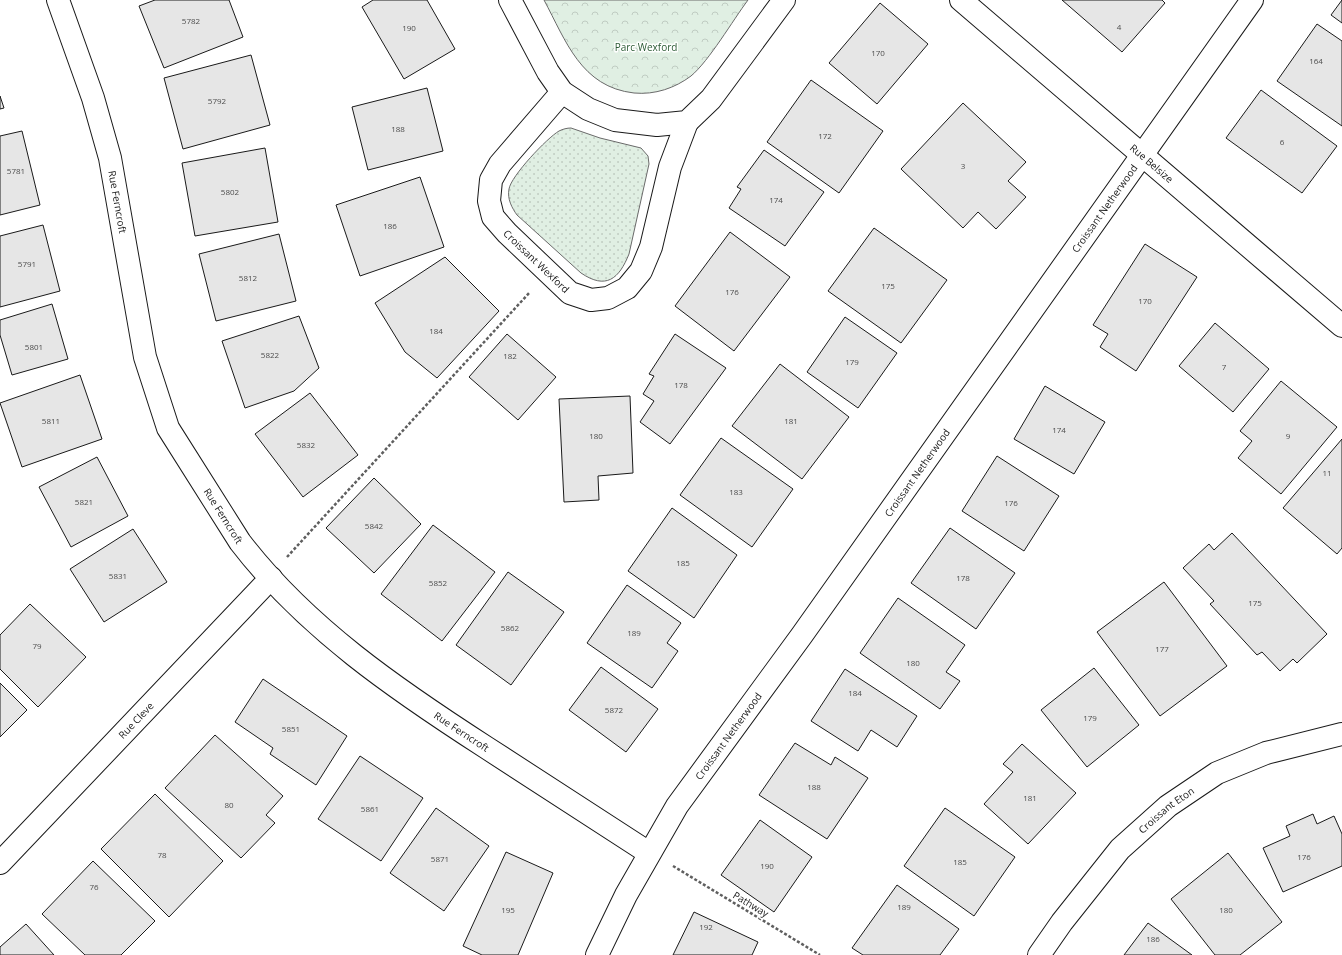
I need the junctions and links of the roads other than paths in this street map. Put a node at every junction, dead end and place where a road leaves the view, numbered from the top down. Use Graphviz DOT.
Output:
graph roads {
  1 [pos="58,0"];
  2 [pos="510,0"];
  3 [pos="784,0"];
  4 [pos="961,0"];
  5 [pos="1252,0"];
  6 [pos="562,92"];
  7 [pos="687,122"];
  8 [pos="1141,155"];
  9 [pos="1342,326"];
  10 [pos="271,578"];
  11 [pos="1342,734"];
  12 [pos="649,853"];
  13 [pos="0,862"];
  14 [pos="597,955"];
  15 [pos="1039,955"];
  1 -- 10 [label="street, Rue Ferncroft"];
  2 -- 6 [label="street"];
  3 -- 7 [label="street, Croissant Wexford"];
  4 -- 8 [label="street, Rue Belsize"];
  5 -- 8 [label="street, Croissant Netherwood"];
  6 -- 7 [label="street"];
  6 -- 7 [label="street, Croissant Wexford"];
  8 -- 9 [label="street, Rue Belsize"];
  8 -- 12 [label="street, Croissant Netherwood"];
  10 -- 12 [label="street, Rue Ferncroft"];
  10 -- 13 [label="street, Rue Cleve"];
  11 -- 15 [label="street, Croissant Eton"];
  12 -- 14 [label="street, Croissant Netherwood"];
}
